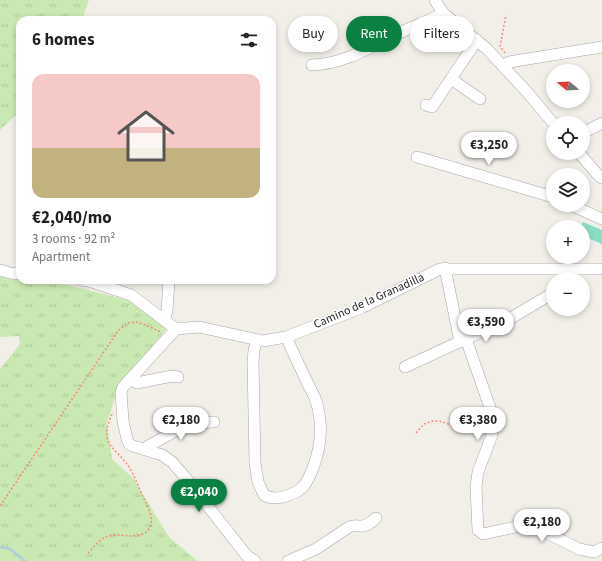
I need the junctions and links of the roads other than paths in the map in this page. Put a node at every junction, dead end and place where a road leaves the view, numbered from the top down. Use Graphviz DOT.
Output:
graph roads {
  1 [pos="435,0"];
  2 [pos="443,13"];
  3 [pos="477,40"];
  4 [pos="602,47"];
  5 [pos="312,65"];
  6 [pos="502,66"];
  7 [pos="451,78"];
  8 [pos="480,99"];
  9 [pos="426,105"];
  10 [pos="547,116"];
  11 [pos="602,123"];
  12 [pos="590,129"];
  13 [pos="417,157"];
  14 [pos="585,160"];
  15 [pos="602,178"];
  16 [pos="546,195"];
  17 [pos="586,212"];
  18 [pos="602,219"];
  19 [pos="444,268"];
  20 [pos="602,269"];
  21 [pos="0,270"];
  22 [pos="584,270"];
  23 [pos="16,274"];
  24 [pos="98,284"];
  25 [pos="169,284"];
  26 [pos="546,297"];
  27 [pos="164,320"];
  28 [pos="174,332"];
  29 [pos="286,337"];
  30 [pos="257,340"];
  31 [pos="463,341"];
  32 [pos="405,367"];
  33 [pos="178,377"];
  34 [pos="130,379"];
  35 [pos="214,422"];
  36 [pos="143,449"];
  37 [pos="376,518"];
  38 [pos="602,548"];
  39 [pos="256,561"];
  40 [pos="288,561"];
  1 -- 2 [label="street"];
  2 -- 3 [label="street"];
  2 -- 5 [label="street"];
  3 -- 6 [label="street"];
  3 -- 7 [label="street"];
  4 -- 6 [label="street"];
  6 -- 10 [label="street"];
  7 -- 8 [label="street"];
  7 -- 9 [label="street"];
  11 -- 12 [label="street"];
  13 -- 16 [label="street"];
  14 -- 15 [label="street"];
  17 -- 18 [label="street"];
  19 -- 22 [label="street, Camino de la Granadilla"];
  19 -- 29 [label="street, Camino de la Granadilla"];
  19 -- 31 [label="street"];
  20 -- 22 [label="street, Camino de la Granadilla"];
  21 -- 23 [label="street"];
  24 -- 27 [label="street"];
  25 -- 27 [label="street"];
  26 -- 31 [label="street"];
  27 -- 28 [label="street"];
  28 -- 30 [label="street, Camino de la Granadilla"];
  28 -- 34 [label="street"];
  29 -- 30 [label="street, Camino de la Granadilla"];
  29 -- 30 [label="street"];
  31 -- 32 [label="street"];
  31 -- 38 [label="street"];
  33 -- 34 [label="street"];
  34 -- 36 [label="street"];
  35 -- 36 [label="street"];
  36 -- 39 [label="street"];
  37 -- 40 [label="street"];
}
